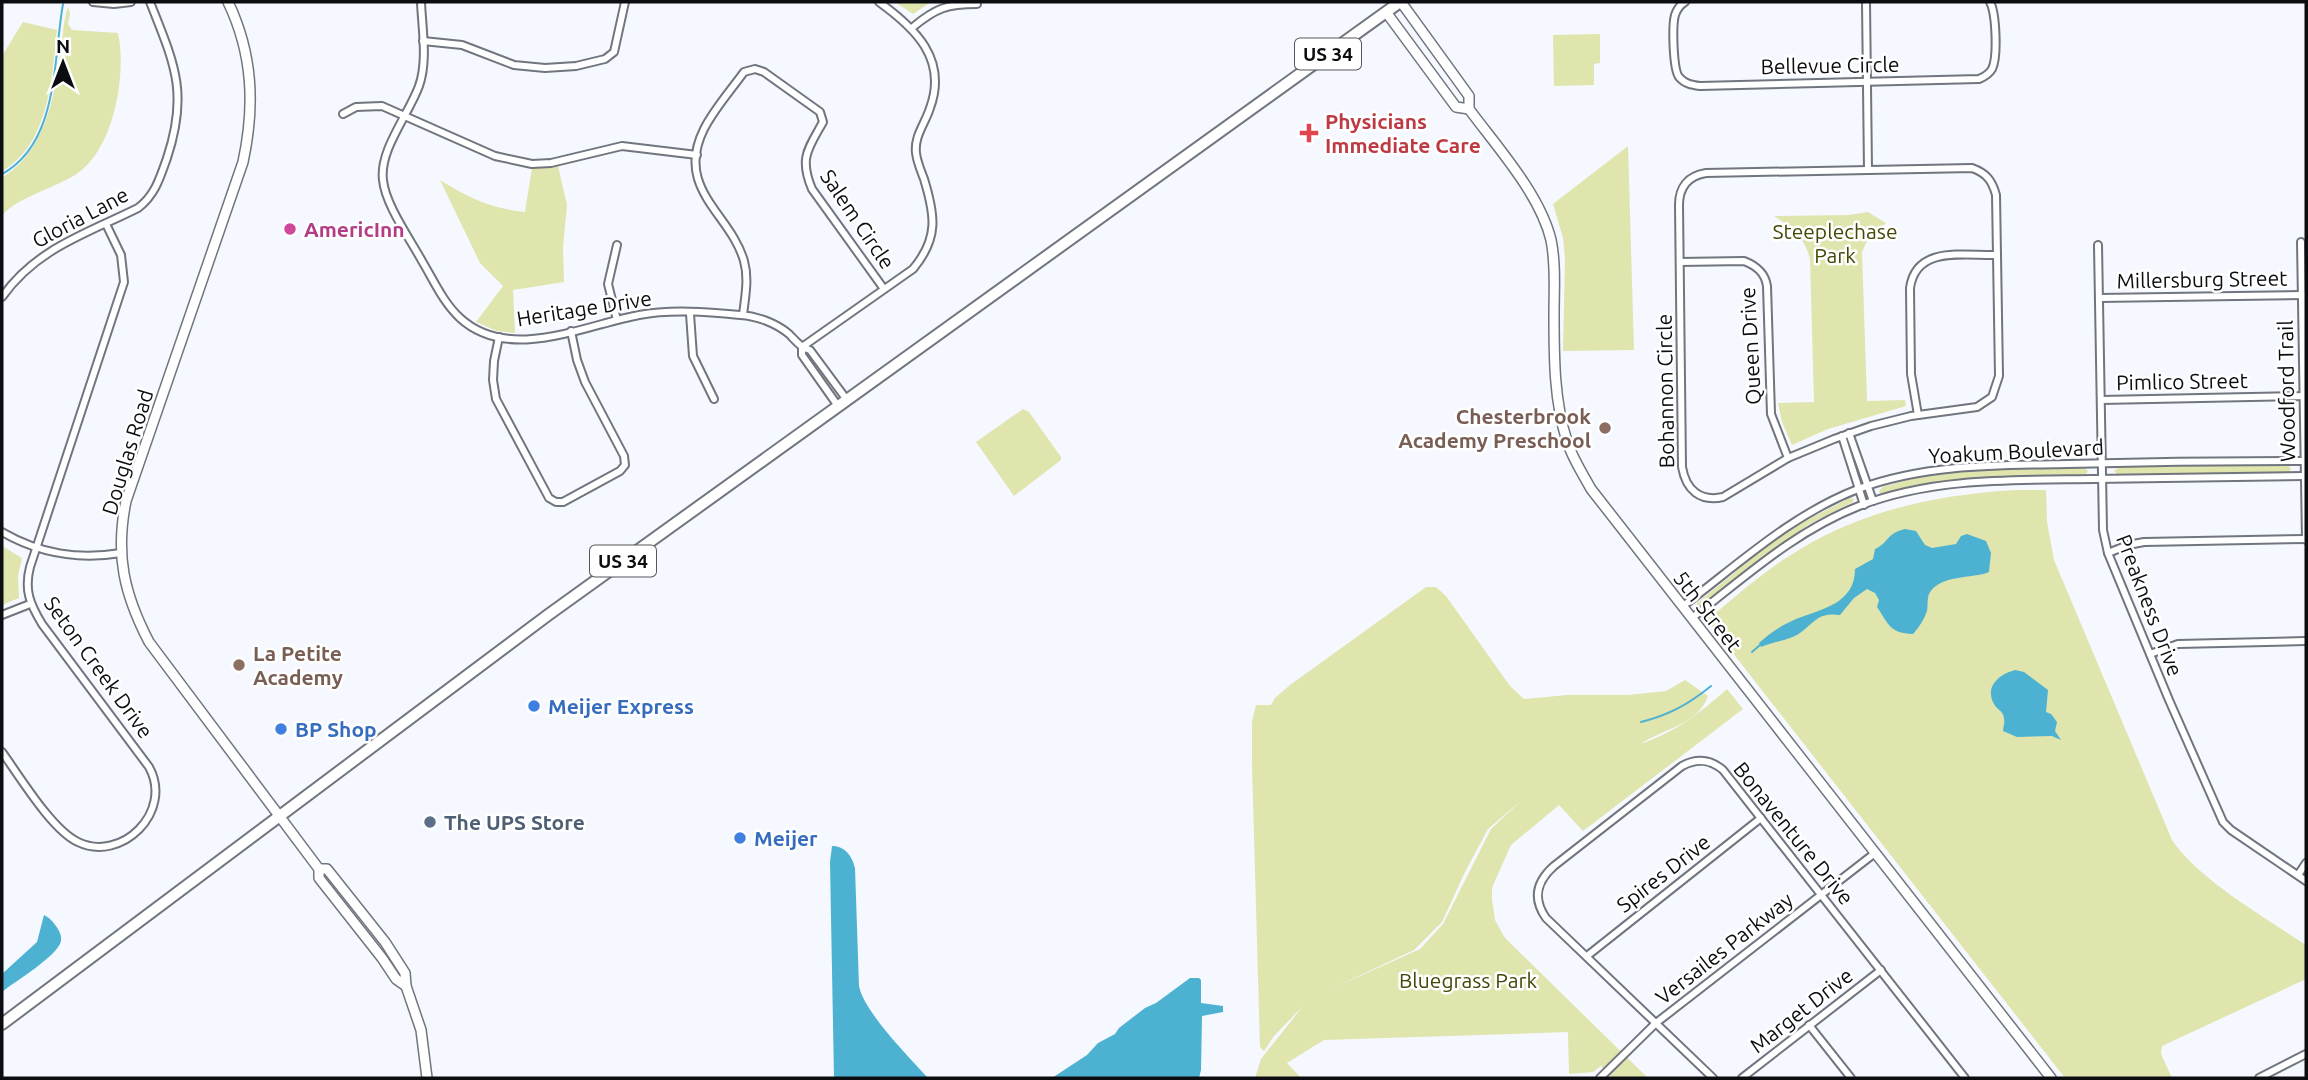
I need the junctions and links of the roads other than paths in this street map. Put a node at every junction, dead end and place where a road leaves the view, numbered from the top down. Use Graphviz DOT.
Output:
graph roads {
  1 [pos="93,2"];
  2 [pos="131,2"];
  3 [pos="150,2"];
  4 [pos="228,2"];
  5 [pos="421,2"];
  6 [pos="625,2"];
  7 [pos="879,2"];
  8 [pos="1401,2"];
  9 [pos="1685,2"];
  10 [pos="1866,2"];
  11 [pos="1990,2"];
  12 [pos="977,4"];
  13 [pos="1386,12"];
  14 [pos="912,27"];
  15 [pos="423,41"];
  16 [pos="1867,82"];
  17 [pos="1469,109"];
  18 [pos="343,114"];
  19 [pos="405,115"];
  20 [pos="697,155"];
  21 [pos="1868,170"];
  22 [pos="106,224"];
  23 [pos="2301,242"];
  24 [pos="2098,244"];
  25 [pos="617,245"];
  26 [pos="1997,255"];
  27 [pos="1680,262"];
  28 [pos="884,289"];
  29 [pos="2304,295"];
  30 [pos="2,297"];
  31 [pos="2099,299"];
  32 [pos="690,314"];
  33 [pos="743,315"];
  34 [pos="617,320"];
  35 [pos="571,331"];
  36 [pos="499,337"];
  37 [pos="802,347"];
  38 [pos="2305,397"];
  39 [pos="715,399"];
  40 [pos="2101,400"];
  41 [pos="843,403"];
  42 [pos="1918,415"];
  43 [pos="1849,433"];
  44 [pos="1842,436"];
  45 [pos="1788,458"];
  46 [pos="2306,461"];
  47 [pos="2102,463"];
  48 [pos="2306,475"];
  49 [pos="2102,479"];
  50 [pos="1868,486"];
  51 [pos="1859,489"];
  52 [pos="1873,501"];
  53 [pos="1864,505"];
  54 [pos="2,532"];
  55 [pos="2306,540"];
  56 [pos="36,548"];
  57 [pos="121,553"];
  58 [pos="2108,553"];
  59 [pos="30,604"];
  60 [pos="1683,606"];
  61 [pos="2,615"];
  62 [pos="1692,618"];
  63 [pos="2306,641"];
  64 [pos="2150,654"];
  65 [pos="2,752"];
  66 [pos="280,816"];
  67 [pos="1761,818"];
  68 [pos="1875,853"];
  69 [pos="2306,863"];
  70 [pos="2298,875"];
  71 [pos="2306,881"];
  72 [pos="1821,894"];
  73 [pos="1587,956"];
  74 [pos="1881,970"];
  75 [pos="1656,1023"];
  76 [pos="2,1024"];
  77 [pos="1809,1025"];
  78 [pos="2306,1054"];
  79 [pos="427,1078"];
  80 [pos="1600,1078"];
  81 [pos="1713,1078"];
  82 [pos="1742,1078"];
  83 [pos="1851,1078"];
  84 [pos="1965,1078"];
  85 [pos="2051,1078"];
  86 [pos="2259,1078"];
  1 -- 2 [label="street"];
  3 -- 22 [label="street, Gloria Lane"];
  4 -- 57 [label="street, Douglas Road"];
  5 -- 15 [label="street, Heritage Drive"];
  6 -- 15 [label="street"];
  7 -- 14 [label="street"];
  8 -- 13 [label="main road, US 34"];
  8 -- 17 [label="street, 5th Street"];
  9 -- 16 [label="street, Bellevue Circle"];
  10 -- 16 [label="street"];
  11 -- 16 [label="street, Bellevue Circle"];
  12 -- 14 [label="street"];
  13 -- 17 [label="street, 5th Street"];
  13 -- 41 [label="main road, US 34"];
  14 -- 28 [label="street"];
  15 -- 19 [label="street, Heritage Drive"];
  16 -- 21 [label="street"];
  17 -- 60 [label="street, 5th Street"];
  18 -- 19 [label="street"];
  19 -- 20 [label="street"];
  19 -- 36 [label="street, Heritage Drive"];
  20 -- 28 [label="street, Salem Circle"];
  20 -- 33 [label="street, Salem Circle"];
  21 -- 26 [label="street, Bohannon Circle"];
  21 -- 27 [label="street, Bohannon Circle"];
  22 -- 30 [label="street, Gloria Lane"];
  22 -- 56 [label="street, Seton Creek Drive"];
  23 -- 29 [label="street, Woodford Trail"];
  24 -- 31 [label="street, Preakness Drive"];
  25 -- 34 [label="street"];
  26 -- 42 [label="street, Bohannon Circle"];
  26 -- 42 [label="street"];
  27 -- 45 [label="street, Queen Drive"];
  27 -- 45 [label="street, Bohannon Circle"];
  28 -- 37 [label="street"];
  29 -- 31 [label="street, Millersburg Street"];
  29 -- 38 [label="street, Woodford Trail"];
  31 -- 40 [label="street, Preakness Drive"];
  32 -- 33 [label="street, Heritage Drive"];
  32 -- 34 [label="street, Heritage Drive"];
  32 -- 39 [label="street"];
  33 -- 37 [label="street, Heritage Drive"];
  34 -- 35 [label="street, Heritage Drive"];
  35 -- 36 [label="street, Heritage Drive"];
  35 -- 36 [label="street"];
  37 -- 41 [label="street, Heritage Drive"];
  38 -- 40 [label="street, Pimlico Street"];
  38 -- 46 [label="street, Woodford Trail"];
  40 -- 47 [label="street, Preakness Drive"];
  41 -- 66 [label="main road, US 34"];
  42 -- 43 [label="street, Bohannon Circle"];
  43 -- 44 [label="street, Bohannon Circle"];
  43 -- 50 [label="street"];
  44 -- 45 [label="street, Bohannon Circle"];
  44 -- 51 [label="street"];
  46 -- 47 [label="street, Yoakum Boulevard"];
  46 -- 48 [label="street, Woodford Trail"];
  47 -- 49 [label="street, Preakness Drive"];
  47 -- 50 [label="street, Yoakum Boulevard"];
  48 -- 49 [label="street, Yoakum Boulevard"];
  48 -- 55 [label="street, Woodford Trail"];
  49 -- 52 [label="street, Yoakum Boulevard"];
  49 -- 58 [label="street, Preakness Drive"];
  50 -- 51 [label="street, Yoakum Boulevard"];
  50 -- 52 [label="street"];
  51 -- 53 [label="street"];
  51 -- 60 [label="street, Yoakum Boulevard"];
  52 -- 53 [label="street, Yoakum Boulevard"];
  53 -- 62 [label="street, Yoakum Boulevard"];
  54 -- 56 [label="street"];
  55 -- 58 [label="street"];
  56 -- 57 [label="street"];
  56 -- 59 [label="street, Seton Creek Drive"];
  57 -- 66 [label="street, Douglas Road"];
  58 -- 64 [label="street, Preakness Drive"];
  59 -- 61 [label="street"];
  59 -- 65 [label="street, Seton Creek Drive"];
  60 -- 62 [label="street, 5th Street"];
  62 -- 68 [label="street, 5th Street"];
  63 -- 64 [label="street"];
  64 -- 70 [label="street, Preakness Drive"];
  66 -- 76 [label="main road, US 34"];
  66 -- 79 [label="street, Douglas Road"];
  67 -- 72 [label="street, Bonaventure Drive"];
  67 -- 73 [label="street, Spires Drive"];
  67 -- 73 [label="street, Bonaventure Drive"];
  68 -- 72 [label="street, Versailes Parkway"];
  68 -- 85 [label="street, 5th Street"];
  69 -- 70 [label="street"];
  70 -- 71 [label="street, Preakness Drive"];
  72 -- 74 [label="street, Bonaventure Drive"];
  72 -- 75 [label="street, Versailes Parkway"];
  73 -- 75 [label="street, Bonaventure Drive"];
  74 -- 77 [label="street, Marget Drive"];
  74 -- 84 [label="street, Bonaventure Drive"];
  75 -- 80 [label="street, Versailes Parkway"];
  75 -- 81 [label="street, Bonaventure Drive"];
  77 -- 82 [label="street, Marget Drive"];
  77 -- 83 [label="street"];
  78 -- 86 [label="street"];
}
